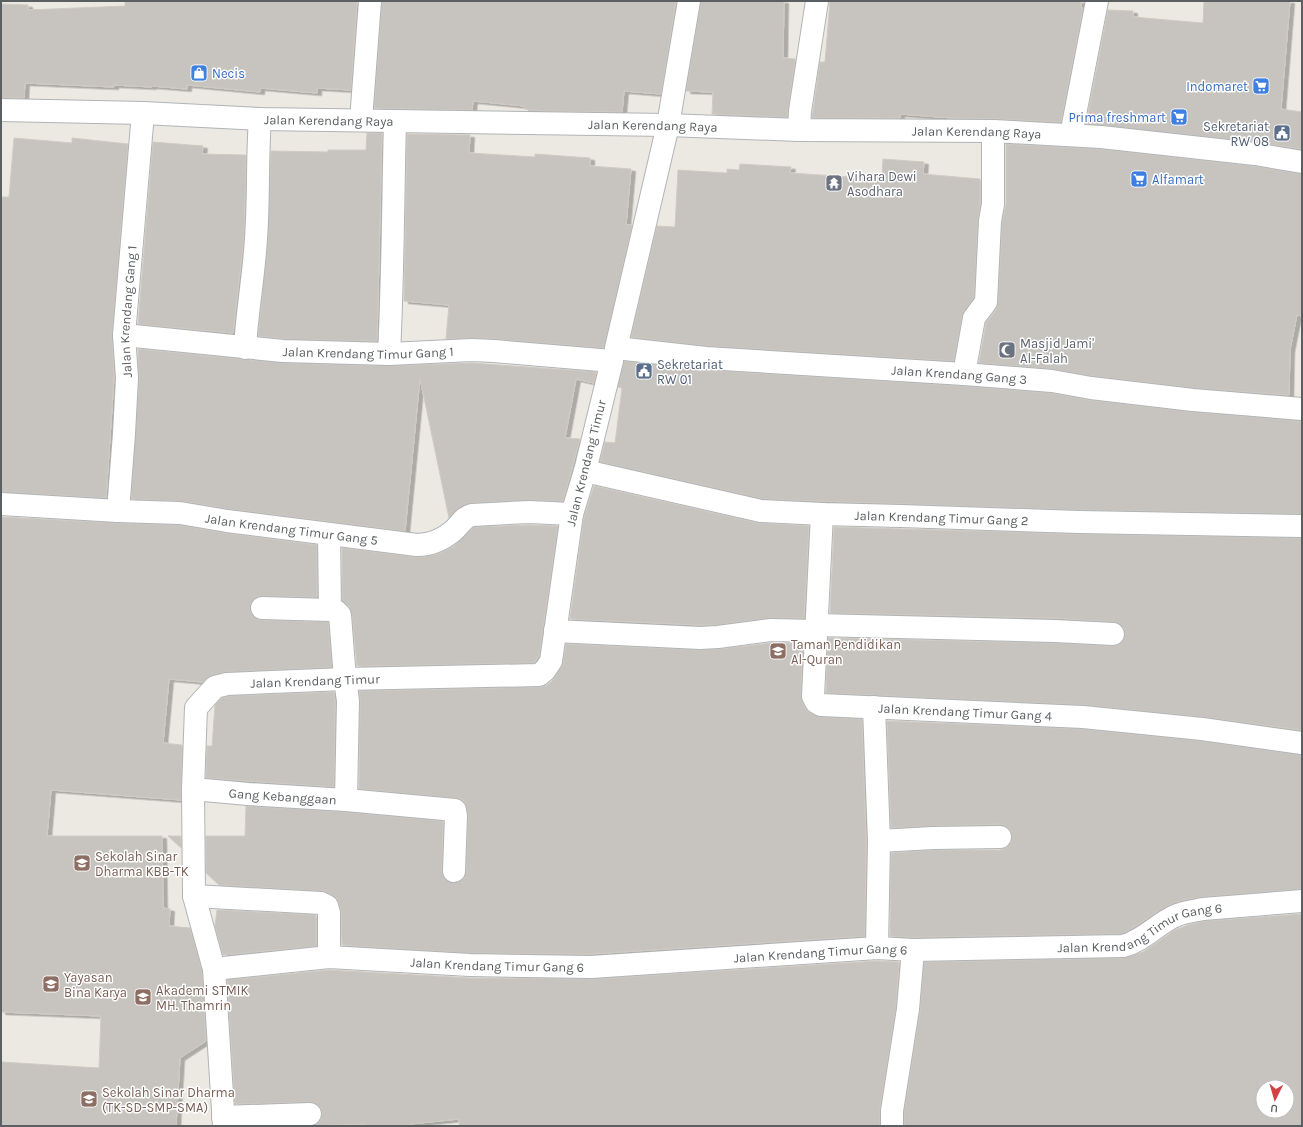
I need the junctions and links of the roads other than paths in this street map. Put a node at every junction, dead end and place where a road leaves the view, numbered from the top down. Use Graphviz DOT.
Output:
graph roads {
  1 [pos="370,1"];
  2 [pos="688,1"];
  3 [pos="816,1"];
  4 [pos="1097,1"];
  5 [pos="1,110"];
  6 [pos="143,113"];
  7 [pos="260,119"];
  8 [pos="361,120"];
  9 [pos="395,121"];
  10 [pos="668,125"];
  11 [pos="799,130"];
  12 [pos="993,131"];
  13 [pos="1071,135"];
  14 [pos="1302,162"];
  15 [pos="124,335"];
  16 [pos="245,348"];
  17 [pos="389,354"];
  18 [pos="614,354"];
  19 [pos="964,374"];
  20 [pos="1302,409"];
  21 [pos="585,471"];
  22 [pos="1,504"];
  23 [pos="118,511"];
  24 [pos="572,514"];
  25 [pos="822,514"];
  26 [pos="1302,526"];
  27 [pos="329,534"];
  28 [pos="262,608"];
  29 [pos="330,610"];
  30 [pos="816,628"];
  31 [pos="555,632"];
  32 [pos="1112,634"];
  33 [pos="345,679"];
  34 [pos="874,707"];
  35 [pos="1302,743"];
  36 [pos="193,789"];
  37 [pos="346,800"];
  38 [pos="1000,837"];
  39 [pos="879,841"];
  40 [pos="454,871"];
  41 [pos="194,896"];
  42 [pos="1302,901"];
  43 [pos="877,948"];
  44 [pos="913,950"];
  45 [pos="329,957"];
  46 [pos="214,969"];
  47 [pos="310,1114"];
  48 [pos="223,1122"];
  49 [pos="892,1126"];
  1 -- 8 [label="street"];
  2 -- 10 [label="street, Jalan Krendang Timur"];
  3 -- 11 [label="street"];
  4 -- 13 [label="street"];
  5 -- 6 [label="street, Jalan Kerendang Raya"];
  6 -- 7 [label="street, Jalan Kerendang Raya"];
  6 -- 15 [label="street, Jalan Krendang Gang 1"];
  7 -- 8 [label="street, Jalan Kerendang Raya"];
  7 -- 16 [label="street"];
  8 -- 9 [label="street, Jalan Kerendang Raya"];
  9 -- 10 [label="street, Jalan Kerendang Raya"];
  9 -- 17 [label="street"];
  10 -- 11 [label="street, Jalan Kerendang Raya"];
  10 -- 18 [label="street, Jalan Krendang Timur"];
  11 -- 12 [label="street, Jalan Kerendang Raya"];
  12 -- 13 [label="street, Jalan Kerendang Raya"];
  12 -- 19 [label="street"];
  13 -- 14 [label="street, Jalan Kerendang Raya"];
  15 -- 16 [label="street, Jalan Krendang Timur Gang 1"];
  15 -- 23 [label="street, Jalan Krendang Gang 1"];
  16 -- 17 [label="street, Jalan Krendang Timur Gang 1"];
  17 -- 18 [label="street, Jalan Krendang Timur Gang 1"];
  18 -- 19 [label="street, Jalan Krendang Gang 3"];
  18 -- 21 [label="street, Jalan Krendang Timur"];
  19 -- 20 [label="street, Jalan Krendang Gang 3"];
  21 -- 24 [label="street, Jalan Krendang Timur"];
  21 -- 25 [label="street, Jalan Krendang Timur Gang 2"];
  22 -- 23 [label="street, Jalan Krendang Timur Gang 5"];
  23 -- 27 [label="street, Jalan Krendang Timur Gang 5"];
  24 -- 27 [label="street, Jalan Krendang Timur Gang 5"];
  24 -- 31 [label="street, Jalan Krendang Timur"];
  25 -- 26 [label="street, Jalan Krendang Timur Gang 2"];
  25 -- 30 [label="street, Jalan Krendang Timur Gang 4"];
  27 -- 29 [label="street"];
  28 -- 29 [label="street"];
  29 -- 33 [label="street, Gang Kebanggaan"];
  30 -- 31 [label="street"];
  30 -- 32 [label="street"];
  30 -- 34 [label="street, Jalan Krendang Timur Gang 4"];
  31 -- 33 [label="street, Jalan Krendang Timur"];
  33 -- 36 [label="street, Jalan Krendang Timur"];
  33 -- 37 [label="street, Gang Kebanggaan"];
  34 -- 35 [label="street, Jalan Krendang Timur Gang 4"];
  34 -- 39 [label="street"];
  36 -- 37 [label="street, Gang Kebanggaan"];
  36 -- 41 [label="street, Jalan Krendang Timur"];
  37 -- 40 [label="street"];
  38 -- 39 [label="street"];
  39 -- 43 [label="street"];
  41 -- 45 [label="street"];
  41 -- 46 [label="street, Jalan Krendang Timur"];
  42 -- 44 [label="street, Jalan Krendang Timur Gang 6"];
  43 -- 44 [label="street, Jalan Krendang Timur Gang 6"];
  43 -- 45 [label="street, Jalan Krendang Timur Gang 6"];
  44 -- 49 [label="street"];
  45 -- 46 [label="street, Jalan Krendang Timur Gang 6"];
  46 -- 48 [label="street, Jalan Krendang Timur"];
  47 -- 48 [label="street"];
}
